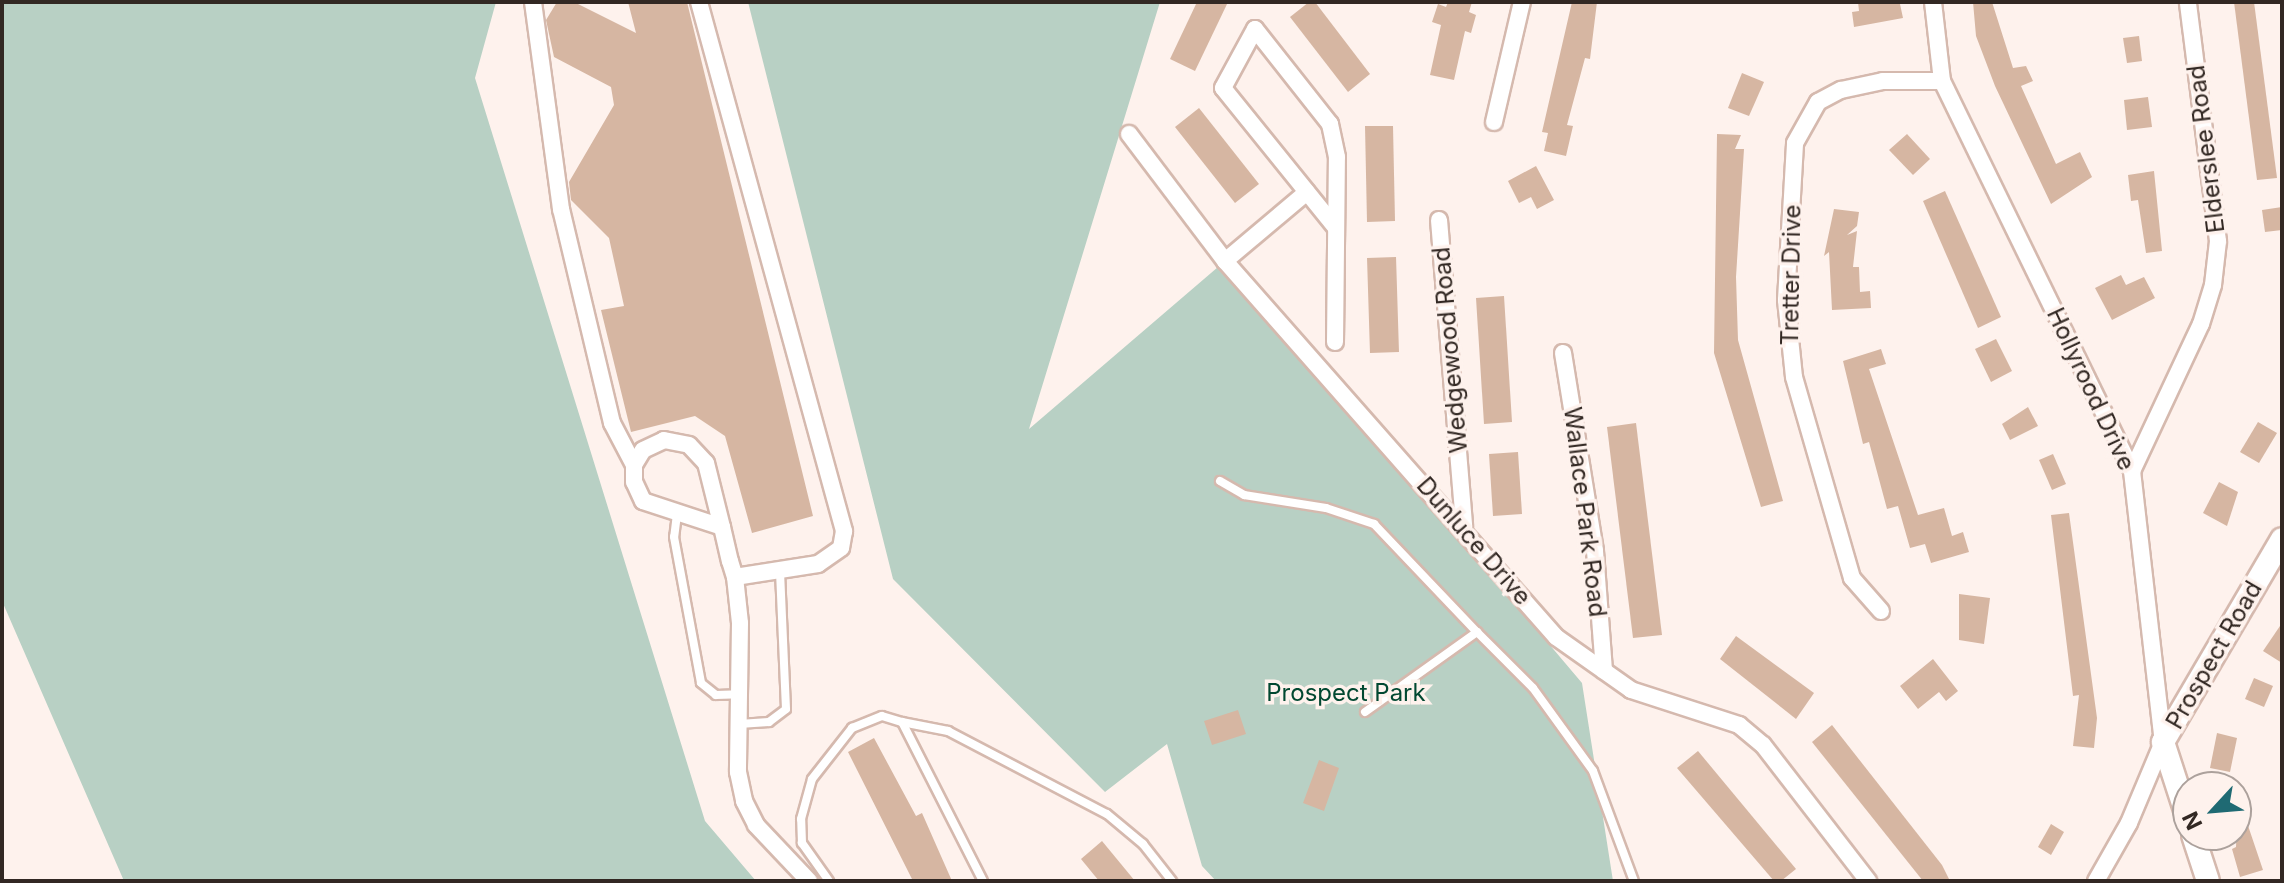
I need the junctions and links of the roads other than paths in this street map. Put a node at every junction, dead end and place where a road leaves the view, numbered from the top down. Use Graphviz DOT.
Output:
graph roads {
  1 [pos="533,2"];
  2 [pos="699,2"];
  3 [pos="1522,2"];
  4 [pos="1933,2"];
  5 [pos="2188,2"];
  6 [pos="1942,81"];
  7 [pos="1494,122"];
  8 [pos="1129,134"];
  9 [pos="1307,192"];
  10 [pos="1439,220"];
  11 [pos="1336,228"];
  12 [pos="1225,261"];
  13 [pos="1335,342"];
  14 [pos="1563,353"];
  15 [pos="634,465"];
  16 [pos="2132,471"];
  17 [pos="1220,481"];
  18 [pos="677,514"];
  19 [pos="722,527"];
  20 [pos="1464,527"];
  21 [pos="2282,539"];
  22 [pos="780,570"];
  23 [pos="735,577"];
  24 [pos="1881,611"];
  25 [pos="1477,632"];
  26 [pos="1604,671"];
  27 [pos="739,694"];
  28 [pos="1365,712"];
  29 [pos="902,722"];
  30 [pos="738,724"];
  31 [pos="2163,742"];
  32 [pos="2172,771"];
  33 [pos="2198,851"];
  34 [pos="809,881"];
  35 [pos="829,881"];
  36 [pos="983,881"];
  37 [pos="1172,881"];
  38 [pos="1634,881"];
  39 [pos="1868,881"];
  40 [pos="2096,881"];
  41 [pos="2208,881"];
  1 -- 15 [label="street"];
  2 -- 22 [label="street"];
  3 -- 7 [label="street"];
  4 -- 6 [label="street, Hollyrood Drive"];
  5 -- 16 [label="street, Elderslee Road"];
  6 -- 16 [label="street, Hollyrood Drive"];
  6 -- 24 [label="street, Tretter Drive"];
  8 -- 12 [label="street, Dunluce Drive"];
  9 -- 11 [label="street"];
  9 -- 11 [label="street"];
  9 -- 12 [label="street"];
  10 -- 20 [label="street, Wedgewood Road"];
  11 -- 13 [label="street"];
  12 -- 20 [label="street, Dunluce Drive"];
  14 -- 26 [label="street, Wallace Park Road"];
  15 -- 18 [label="street"];
  15 -- 19 [label="street"];
  16 -- 31 [label="street, Hollyrood Drive"];
  17 -- 25 [label="lane"];
  18 -- 19 [label="street"];
  18 -- 27 [label="lane"];
  19 -- 23 [label="street"];
  20 -- 26 [label="street, Dunluce Drive"];
  21 -- 31 [label="street, Prospect Road"];
  22 -- 23 [label="street"];
  22 -- 30 [label="lane"];
  23 -- 27 [label="street"];
  25 -- 28 [label="lane"];
  25 -- 38 [label="lane"];
  26 -- 39 [label="street, Dunluce Drive"];
  27 -- 30 [label="street"];
  29 -- 35 [label="lane"];
  29 -- 36 [label="lane"];
  29 -- 37 [label="lane"];
  30 -- 34 [label="street"];
  31 -- 32 [label="street, Prospect Road"];
  31 -- 40 [label="street, Hollyrood Drive"];
  33 -- 41 [label="street"];
}
